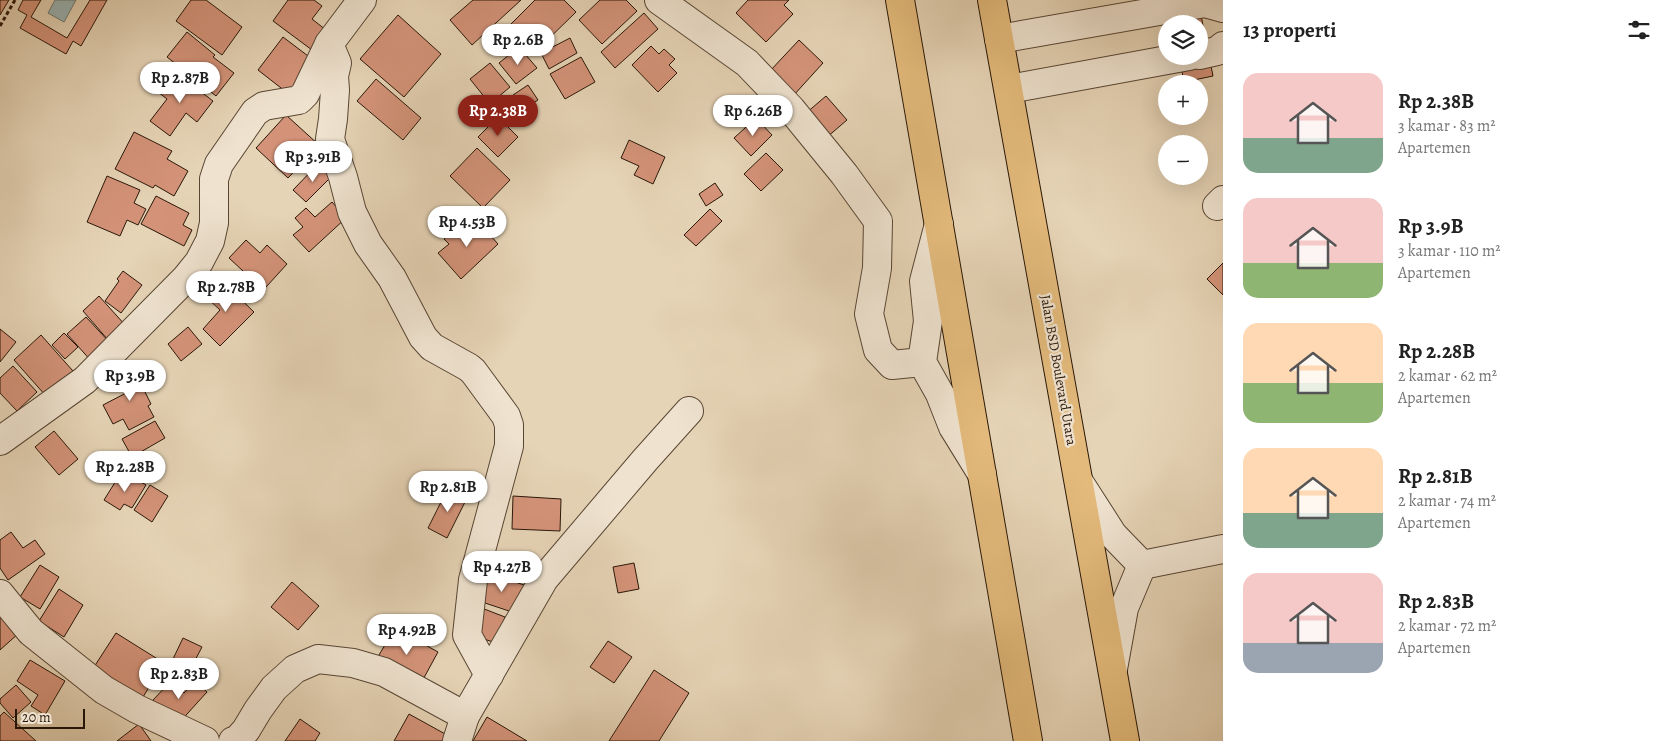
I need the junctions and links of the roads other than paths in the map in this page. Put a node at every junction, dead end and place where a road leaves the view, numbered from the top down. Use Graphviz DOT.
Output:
graph roads {
  1 [pos="362,0"];
  2 [pos="659,0"];
  3 [pos="900,0"];
  4 [pos="992,0"];
  5 [pos="1223,8"];
  6 [pos="1000,39"];
  7 [pos="329,44"];
  8 [pos="1223,46"];
  9 [pos="1208,52"];
  10 [pos="1158,62"];
  11 [pos="1008,89"];
  12 [pos="939,224"];
  13 [pos="922,362"];
  14 [pos="689,411"];
  15 [pos="0,441"];
  16 [pos="982,474"];
  17 [pos="1079,482"];
  18 [pos="1223,550"];
  19 [pos="1142,566"];
  20 [pos="0,594"];
  21 [pos="1113,671"];
  22 [pos="489,675"];
  23 [pos="461,729"];
  24 [pos="205,741"];
  25 [pos="233,741"];
  26 [pos="1028,741"];
  27 [pos="1125,741"];
  1 -- 7 [label="street"];
  2 -- 13 [label="street"];
  3 -- 12 [label="main road"];
  4 -- 6 [label="main road, Jalan BSD Boulevard Utara"];
  5 -- 6 [label="street"];
  6 -- 11 [label="main road, Jalan BSD Boulevard Utara"];
  7 -- 15 [label="street"];
  7 -- 22 [label="street"];
  8 -- 9 [label="street"];
  10 -- 11 [label="street"];
  11 -- 17 [label="main road, Jalan BSD Boulevard Utara"];
  12 -- 13 [label="street"];
  12 -- 16 [label="main road"];
  13 -- 16 [label="street"];
  14 -- 22 [label="street"];
  16 -- 26 [label="main road"];
  17 -- 19 [label="street"];
  17 -- 21 [label="main road, Jalan BSD Boulevard Utara"];
  18 -- 19 [label="street"];
  19 -- 21 [label="street"];
  20 -- 24 [label="street"];
  21 -- 27 [label="main road, Jalan BSD Boulevard Utara"];
  22 -- 23 [label="street"];
  23 -- 25 [label="street"];
}
